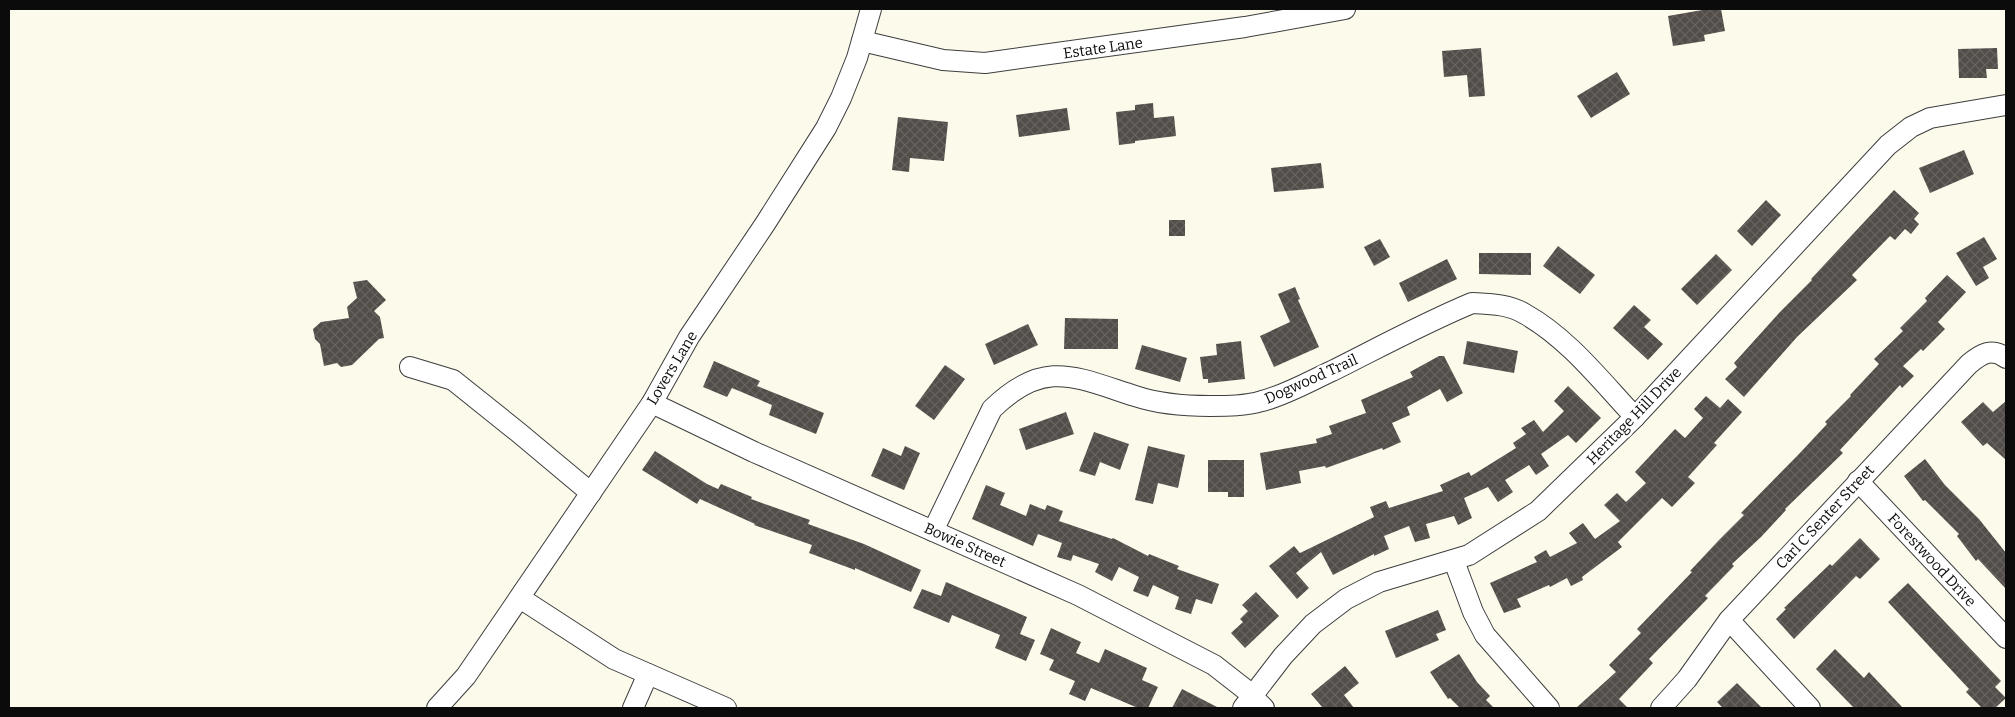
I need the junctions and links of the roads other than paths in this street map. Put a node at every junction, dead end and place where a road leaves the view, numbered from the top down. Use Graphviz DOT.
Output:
graph roads {
  1 [pos="871,9"];
  2 [pos="1345,9"];
  3 [pos="862,41"];
  4 [pos="2006,105"];
  5 [pos="2006,358"];
  6 [pos="410,368"];
  7 [pos="652,403"];
  8 [pos="1635,417"];
  9 [pos="1858,481"];
  10 [pos="591,493"];
  11 [pos="933,531"];
  12 [pos="1454,561"];
  13 [pos="520,598"];
  14 [pos="1729,620"];
  15 [pos="2006,638"];
  16 [pos="648,674"];
  17 [pos="1253,704"];
  18 [pos="437,708"];
  19 [pos="633,708"];
  20 [pos="726,708"];
  21 [pos="1549,708"];
  22 [pos="1661,708"];
  23 [pos="1810,708"];
  1 -- 3 [label="street, Lovers Lane"];
  2 -- 3 [label="street, Estate Lane"];
  3 -- 7 [label="street, Lovers Lane"];
  4 -- 8 [label="street, Heritage Hill Drive"];
  5 -- 9 [label="street, Carl C Senter Street"];
  6 -- 10 [label="street"];
  7 -- 10 [label="street, Lovers Lane"];
  7 -- 11 [label="street, Bowie Street"];
  8 -- 11 [label="street, Dogwood Trail"];
  8 -- 12 [label="street, Heritage Hill Drive"];
  9 -- 14 [label="street, Carl C Senter Street"];
  9 -- 15 [label="street, Forestwood Drive"];
  10 -- 13 [label="street, Lovers Lane"];
  11 -- 17 [label="street, Bowie Street"];
  12 -- 17 [label="street, Heritage Hill Drive"];
  12 -- 21 [label="street"];
  13 -- 16 [label="street"];
  13 -- 18 [label="street, Lovers Lane"];
  14 -- 22 [label="street, Carl C Senter Street"];
  14 -- 23 [label="street"];
  16 -- 19 [label="street"];
  16 -- 20 [label="street"];
}
